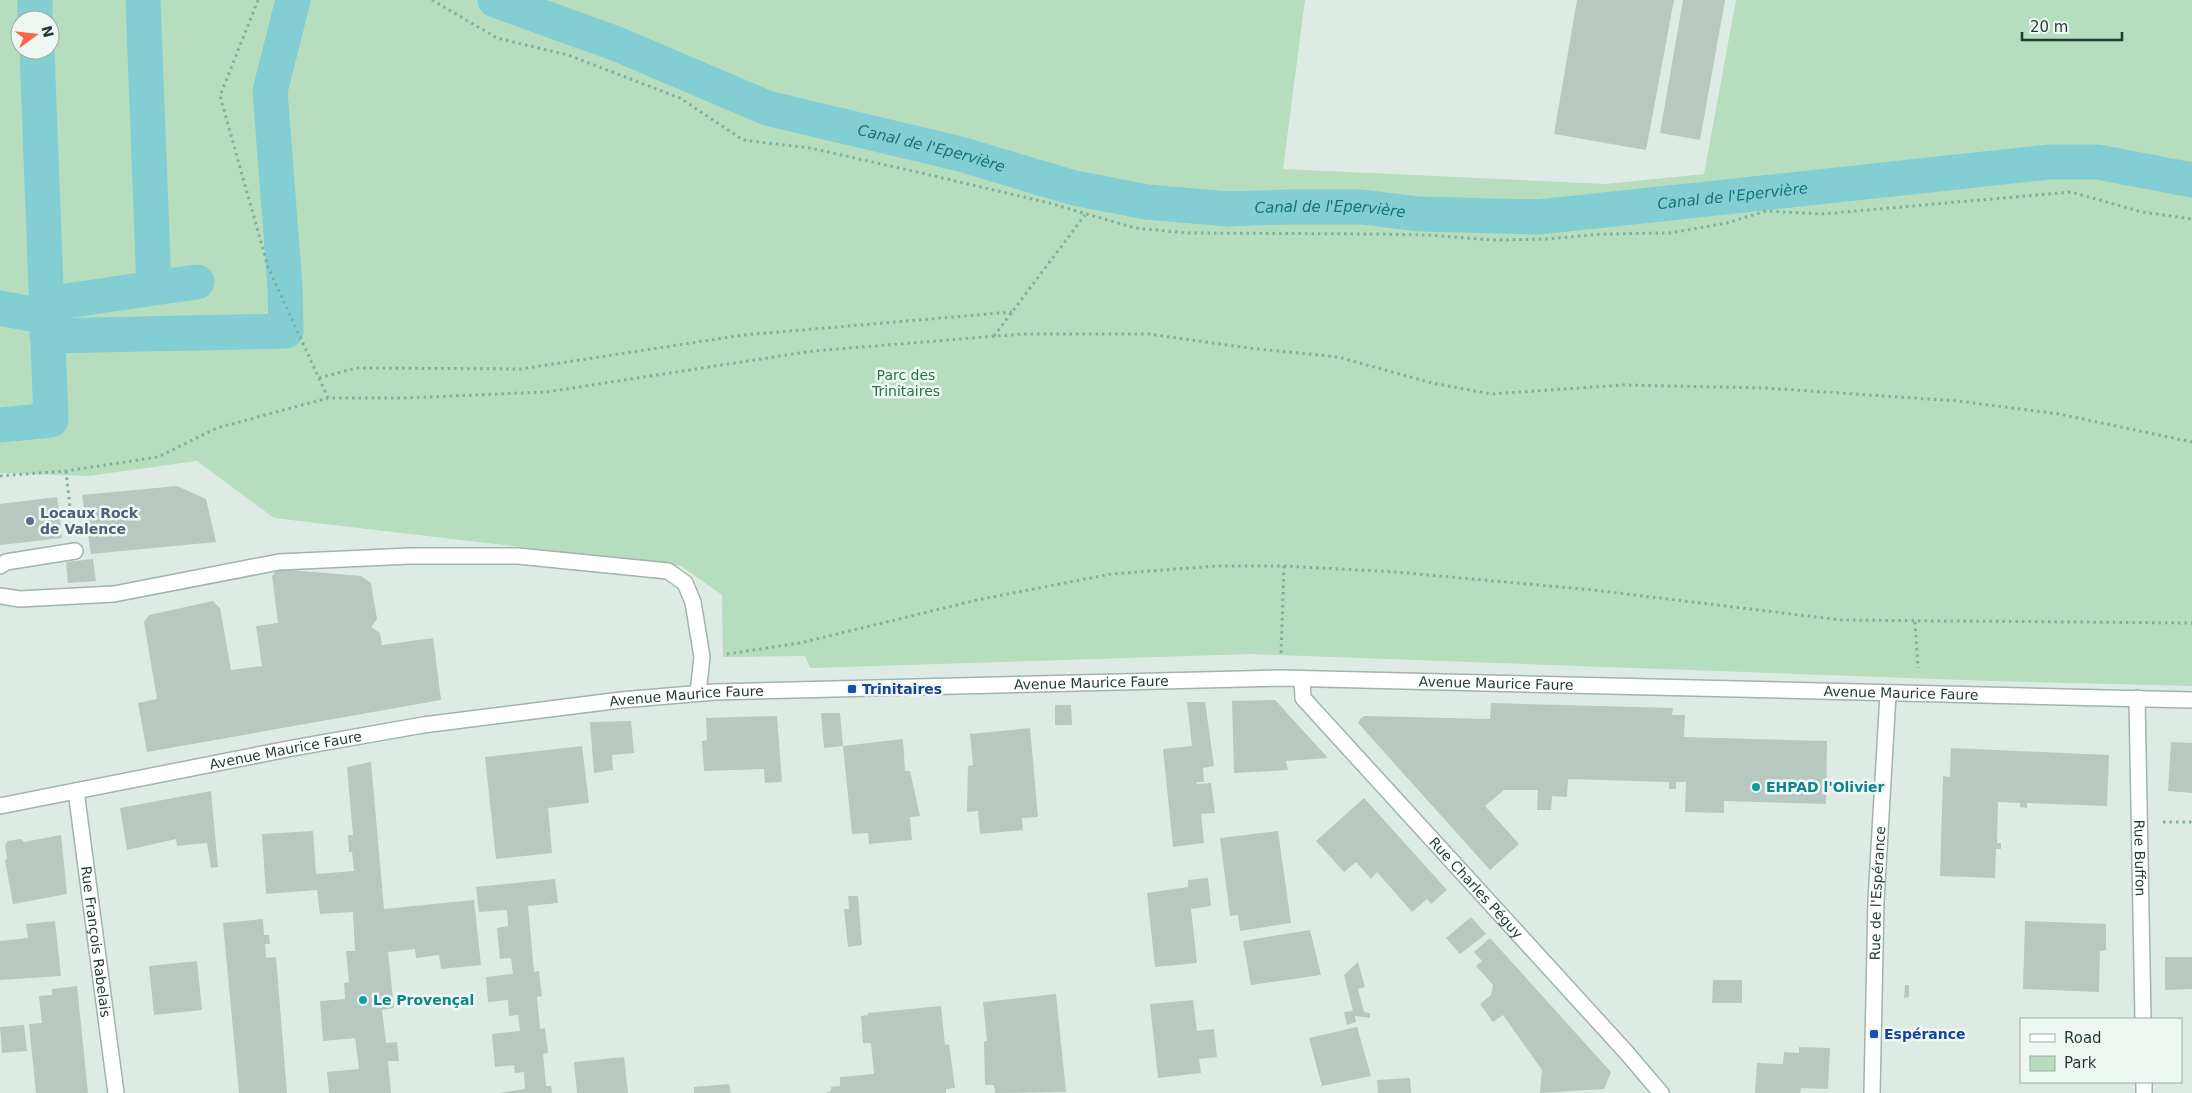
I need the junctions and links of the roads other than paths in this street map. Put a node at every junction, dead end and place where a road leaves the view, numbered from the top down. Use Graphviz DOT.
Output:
graph roads {
  1 [pos="75,551"];
  2 [pos="0,566"];
  3 [pos="0,596"];
  4 [pos="1302,679"];
  5 [pos="698,693"];
  6 [pos="1888,694"];
  7 [pos="2136,698"];
  8 [pos="2192,700"];
  9 [pos="76,791"];
  10 [pos="0,806"];
  11 [pos="2143,1018"];
  12 [pos="116,1093"];
  13 [pos="1661,1093"];
  14 [pos="1872,1093"];
  1 -- 2 [label="street"];
  3 -- 5 [label="street"];
  4 -- 5 [label="street, Avenue Maurice Faure"];
  4 -- 6 [label="street, Avenue Maurice Faure"];
  4 -- 13 [label="street, Rue Charles Péguy"];
  5 -- 9 [label="street, Avenue Maurice Faure"];
  6 -- 7 [label="street, Avenue Maurice Faure"];
  6 -- 14 [label="street, Rue de l'Espérance"];
  7 -- 8 [label="street, Avenue Maurice Faure"];
  7 -- 11 [label="street, Rue Buffon"];
  9 -- 10 [label="street, Avenue Maurice Faure"];
  9 -- 12 [label="street, Rue François Rabelais"];
}
